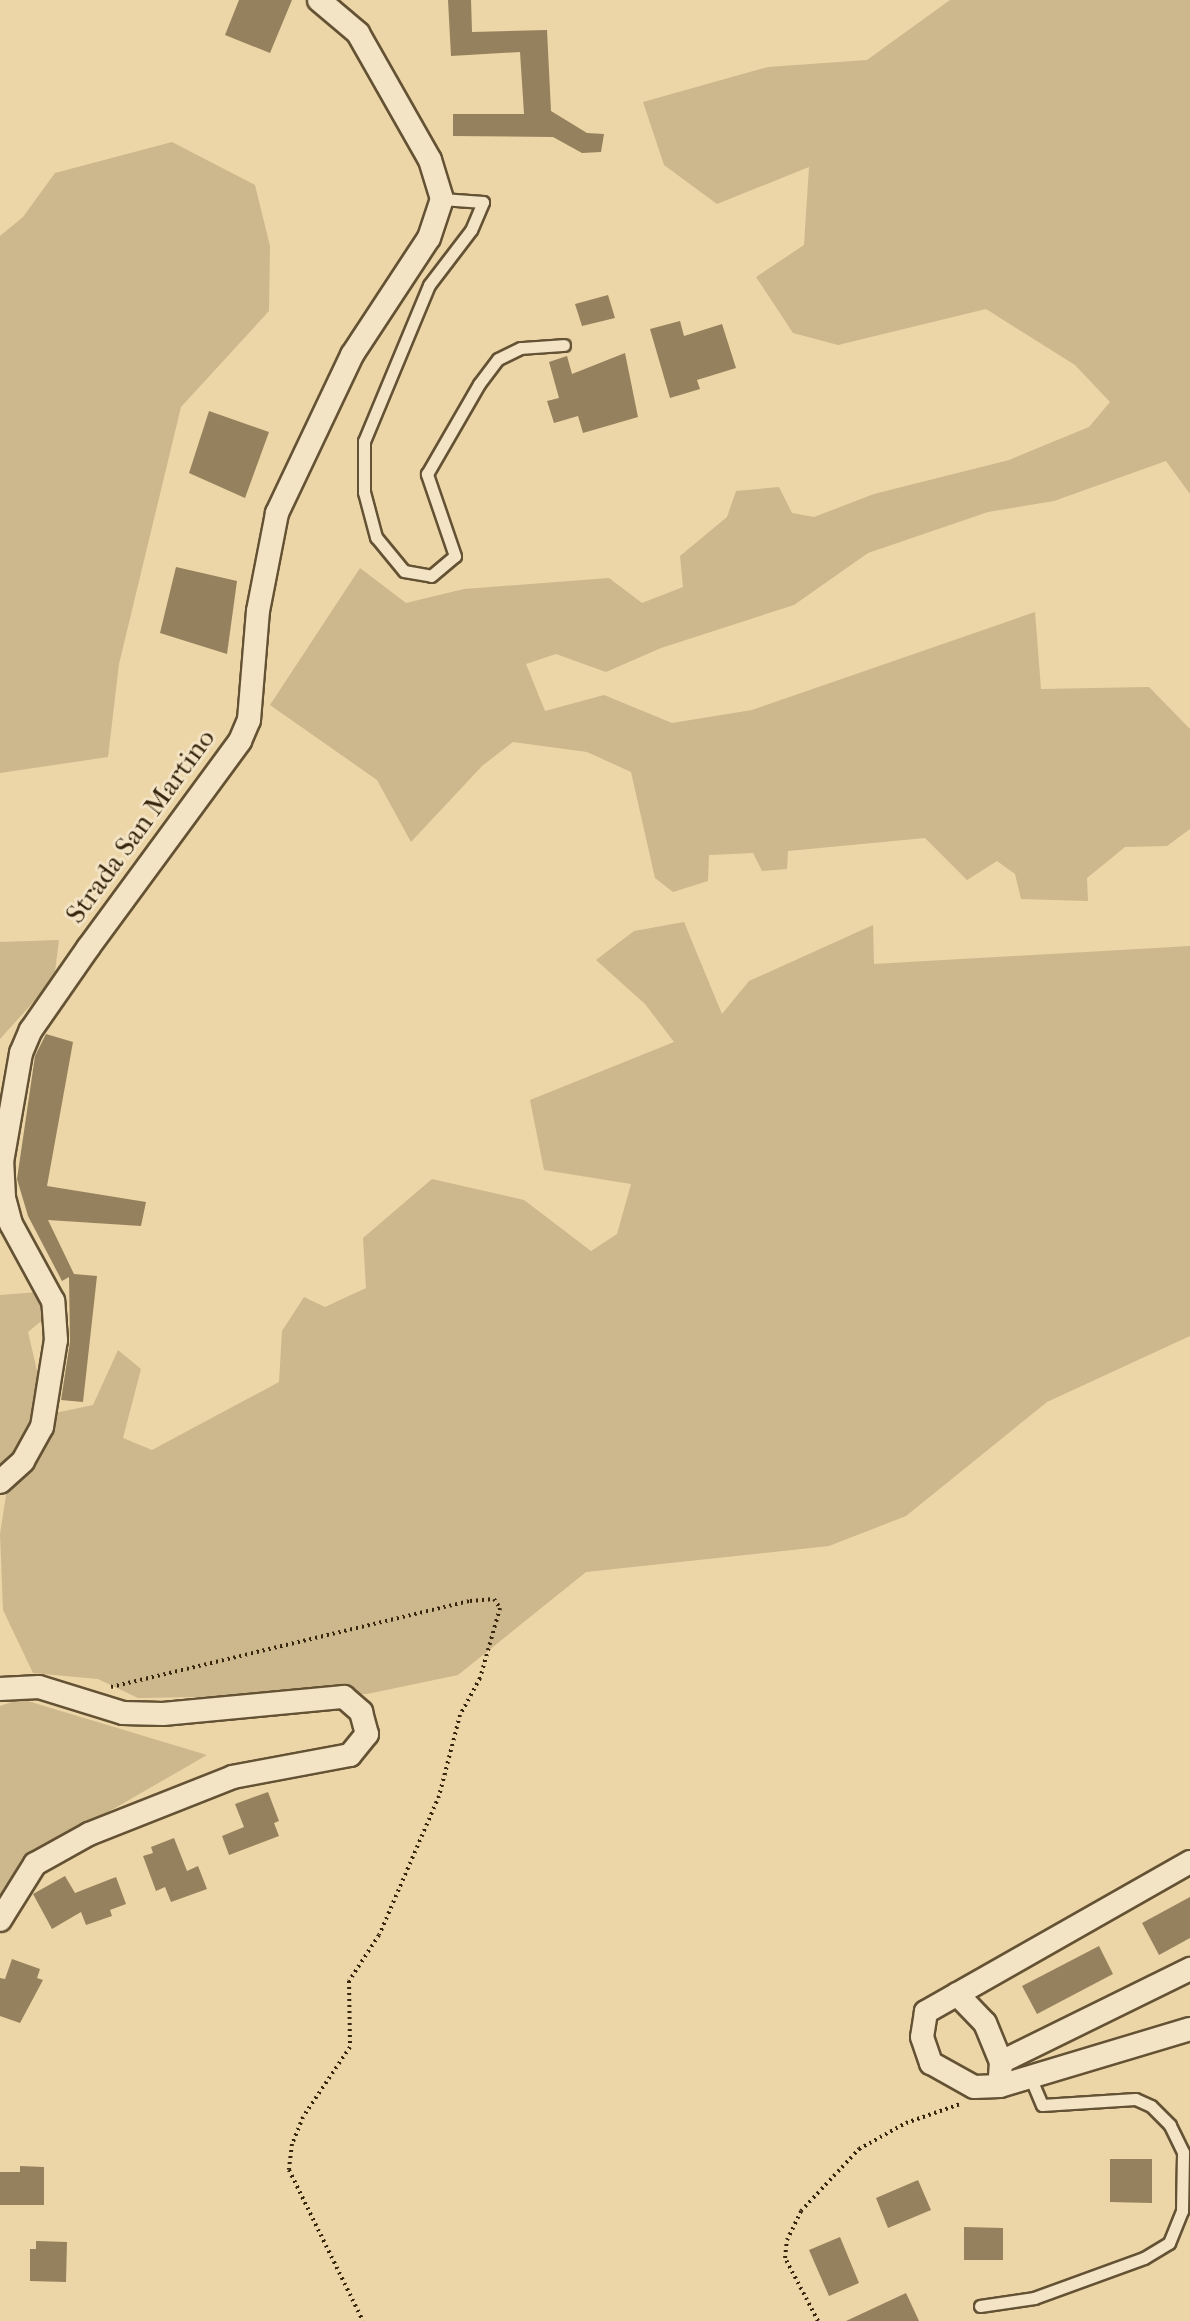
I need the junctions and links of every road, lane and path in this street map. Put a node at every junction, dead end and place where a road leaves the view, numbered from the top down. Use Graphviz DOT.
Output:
graph roads {
  1 [pos="319,0"];
  2 [pos="442,199"];
  3 [pos="564,345"];
  4 [pos="0,1482"];
  5 [pos="102,1688"];
  6 [pos="0,1689"];
  7 [pos="1190,1862"];
  8 [pos="0,1920"];
  9 [pos="1190,1969"];
  10 [pos="957,1994"];
  11 [pos="1190,2029"];
  12 [pos="1001,2062"];
  13 [pos="1030,2077"];
  14 [pos="1000,2086"];
  15 [pos="964,2102"];
  16 [pos="980,2306"];
  17 [pos="363,2321"];
  18 [pos="818,2321"];
  1 -- 2 [label="street"];
  2 -- 3 [label="lane"];
  2 -- 4 [label="street, Strada San Martino"];
  5 -- 17 [label="path"];
  6 -- 8 [label="street"];
  7 -- 10 [label="street"];
  9 -- 12 [label="street"];
  10 -- 12 [label="street"];
  10 -- 14 [label="street"];
  11 -- 13 [label="street"];
  12 -- 14 [label="street"];
  13 -- 14 [label="street"];
  13 -- 16 [label="lane"];
  15 -- 18 [label="path"];
}
